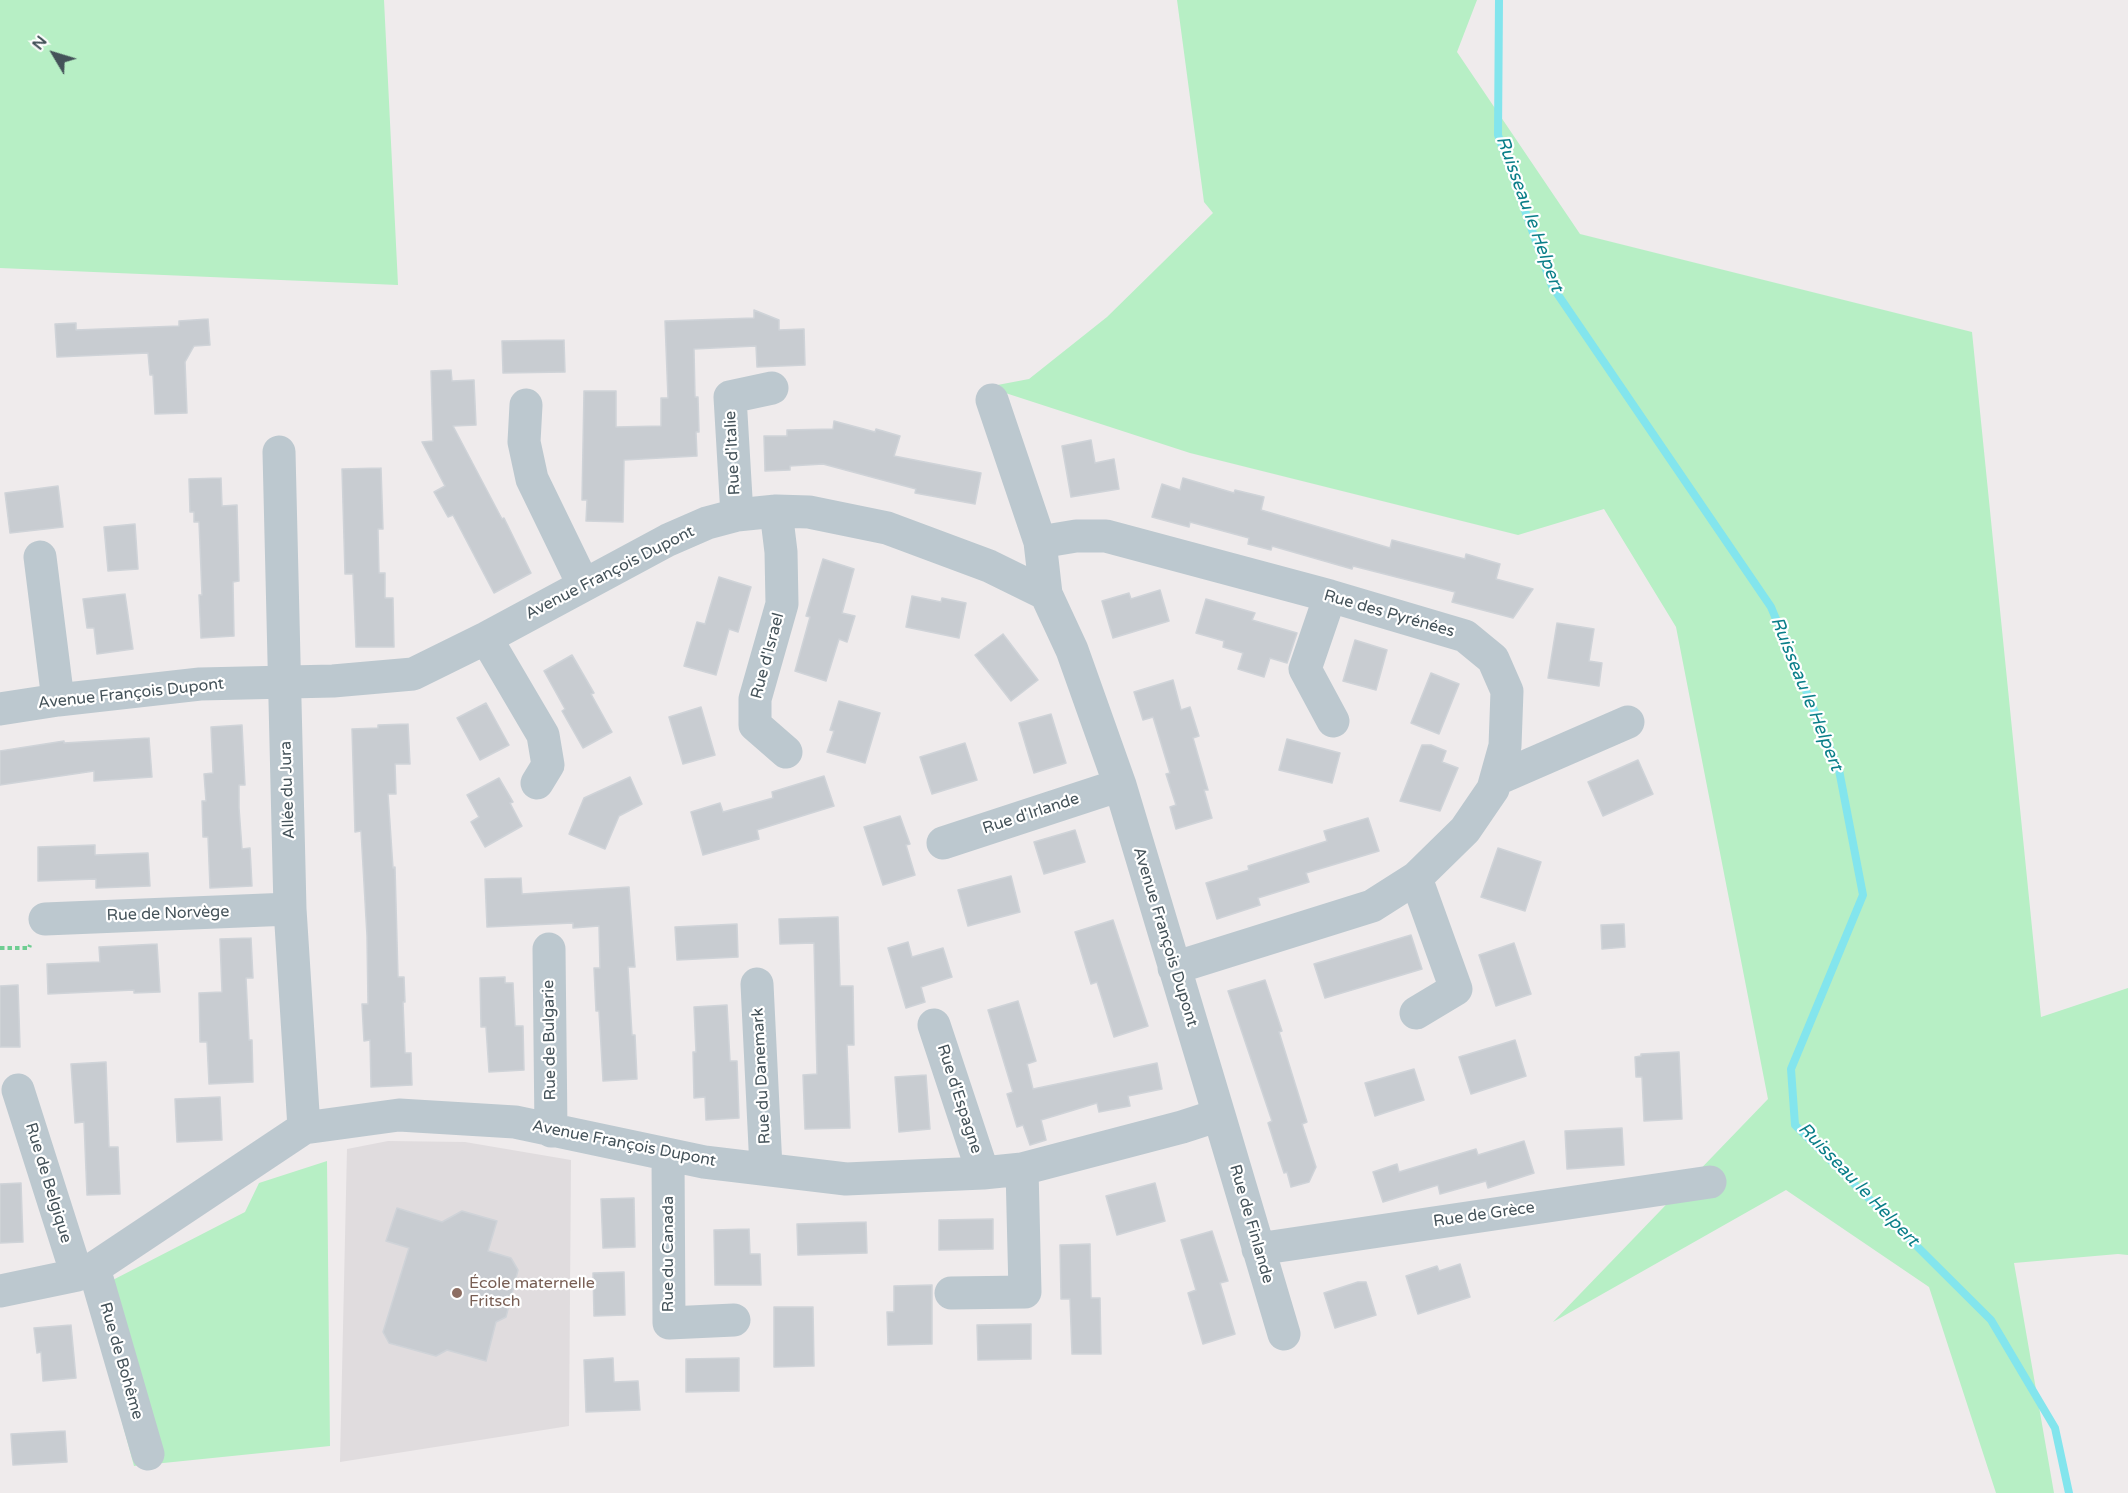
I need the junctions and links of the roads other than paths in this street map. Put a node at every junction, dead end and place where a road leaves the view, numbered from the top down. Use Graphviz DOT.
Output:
graph roads {
  1 [pos="772,388"];
  2 [pos="993,400"];
  3 [pos="526,405"];
  4 [pos="279,452"];
  5 [pos="776,511"];
  6 [pos="737,515"];
  7 [pos="1040,542"];
  8 [pos="40,557"];
  9 [pos="583,584"];
  10 [pos="1046,594"];
  11 [pos="1330,596"];
  12 [pos="486,638"];
  13 [pos="284,683"];
  14 [pos="58,700"];
  15 [pos="0,709"];
  16 [pos="1333,721"];
  17 [pos="1628,722"];
  18 [pos="786,752"];
  19 [pos="1497,779"];
  20 [pos="537,783"];
  21 [pos="1120,785"];
  22 [pos="943,843"];
  23 [pos="1416,878"];
  24 [pos="290,909"];
  25 [pos="45,919"];
  26 [pos="549,949"];
  27 [pos="1173,968"];
  28 [pos="757,984"];
  29 [pos="1416,1013"];
  30 [pos="934,1025"];
  31 [pos="18,1090"];
  32 [pos="1220,1115"];
  33 [pos="304,1128"];
  34 [pos="550,1131"];
  35 [pos="668,1156"];
  36 [pos="766,1168"];
  37 [pos="1022,1169"];
  38 [pos="983,1173"];
  39 [pos="1710,1182"];
  40 [pos="1258,1249"];
  41 [pos="86,1272"];
  42 [pos="0,1291"];
  43 [pos="951,1293"];
  44 [pos="734,1320"];
  45 [pos="1284,1334"];
  46 [pos="148,1454"];
  1 -- 6 [label="street, Rue d'Italie"];
  2 -- 7 [label="street"];
  3 -- 9 [label="street"];
  4 -- 13 [label="street, Allée du Jura"];
  5 -- 6 [label="street, Avenue François Dupont"];
  5 -- 10 [label="street, Avenue François Dupont"];
  5 -- 18 [label="street, Rue d'Israel"];
  6 -- 9 [label="street, Avenue François Dupont"];
  7 -- 10 [label="street"];
  7 -- 11 [label="street, Rue des Pyrénées"];
  8 -- 14 [label="street"];
  9 -- 12 [label="street, Avenue François Dupont"];
  10 -- 21 [label="street, Avenue François Dupont"];
  11 -- 16 [label="street"];
  11 -- 19 [label="street, Rue des Pyrénées"];
  12 -- 13 [label="street, Avenue François Dupont"];
  12 -- 20 [label="street"];
  13 -- 14 [label="street, Avenue François Dupont"];
  13 -- 24 [label="street, Allée du Jura"];
  14 -- 15 [label="street, Avenue François Dupont"];
  17 -- 19 [label="street"];
  19 -- 23 [label="street, Rue des Pyrénées"];
  21 -- 22 [label="street, Rue d'Irlande"];
  21 -- 27 [label="street, Avenue François Dupont"];
  23 -- 27 [label="street, Rue des Pyrénées"];
  23 -- 29 [label="street"];
  24 -- 25 [label="street, Rue de Norvège"];
  24 -- 33 [label="street, Allée du Jura"];
  26 -- 34 [label="street, Rue de Bulgarie"];
  27 -- 32 [label="street, Avenue François Dupont"];
  28 -- 36 [label="street, Rue du Danemark"];
  30 -- 38 [label="street, Rue d'Espagne"];
  31 -- 41 [label="street, Rue de Belgique"];
  32 -- 37 [label="street, Avenue François Dupont"];
  32 -- 40 [label="street, Rue de Finlande"];
  33 -- 34 [label="street, Avenue François Dupont"];
  33 -- 41 [label="street, Avenue François Dupont"];
  34 -- 35 [label="street, Avenue François Dupont"];
  35 -- 36 [label="street, Avenue François Dupont"];
  35 -- 44 [label="street, Rue du Canada"];
  36 -- 38 [label="street, Avenue François Dupont"];
  37 -- 38 [label="street, Avenue François Dupont"];
  37 -- 43 [label="street"];
  39 -- 40 [label="street, Rue de Grèce"];
  40 -- 45 [label="street, Rue de Finlande"];
  41 -- 42 [label="street, Avenue François Dupont"];
  41 -- 46 [label="street, Rue de Bohême"];
}
